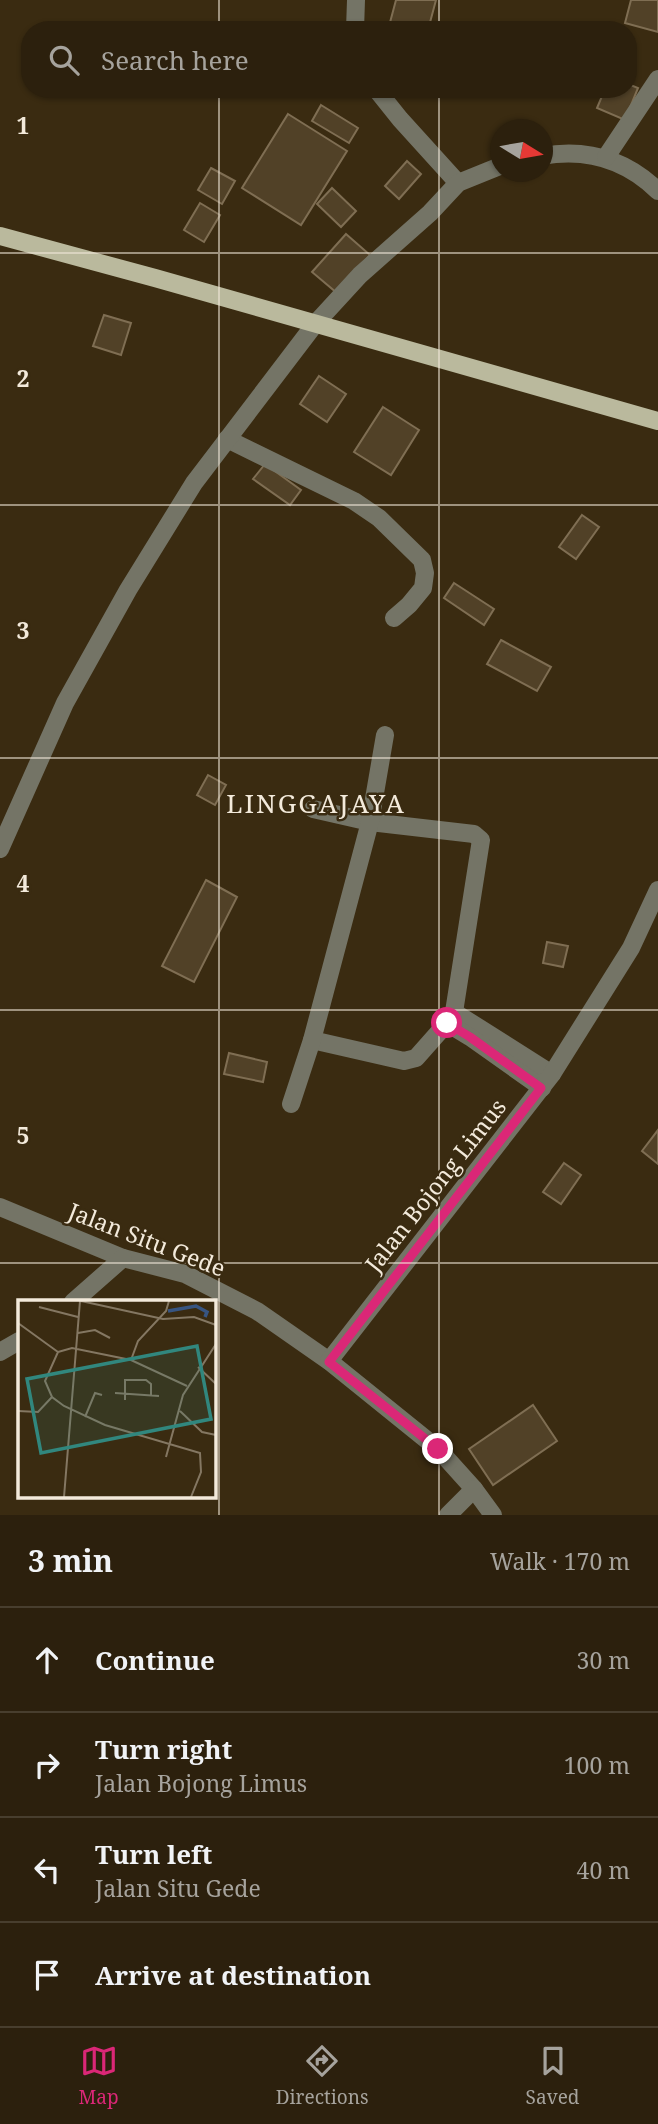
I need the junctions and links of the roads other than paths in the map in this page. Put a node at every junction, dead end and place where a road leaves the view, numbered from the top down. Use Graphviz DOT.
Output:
graph roads {
  1 [pos="356,0"];
  2 [pos="355,21"];
  3 [pos="658,79"];
  4 [pos="383,98"];
  5 [pos="553,154"];
  6 [pos="606,157"];
  7 [pos="490,170"];
  8 [pos="458,183"];
  9 [pos="657,188"];
  10 [pos="0,236"];
  11 [pos="315,324"];
  12 [pos="658,421"];
  13 [pos="227,439"];
  14 [pos="394,618"];
  15 [pos="385,735"];
  16 [pos="313,809"];
  17 [pos="370,822"];
  18 [pos="0,849"];
  19 [pos="658,890"];
  20 [pos="650,928"];
  21 [pos="451,1018"];
  22 [pos="312,1040"];
  23 [pos="547,1081"];
  24 [pos="291,1104"];
  25 [pos="0,1207"];
  26 [pos="123,1258"];
  27 [pos="74,1300"];
  28 [pos="18,1342"];
  29 [pos="0,1352"];
  30 [pos="329,1362"];
  31 [pos="474,1489"];
  32 [pos="448,1515"];
  33 [pos="493,1515"];
  1 -- 2 [label="street"];
  3 -- 6 [label="street"];
  4 -- 8 [label="street"];
  5 -- 6 [label="street"];
  6 -- 9 [label="street"];
  7 -- 8 [label="street"];
  8 -- 11 [label="street"];
  10 -- 11 [label="main road"];
  11 -- 12 [label="main road"];
  11 -- 13 [label="street"];
  13 -- 14 [label="street"];
  13 -- 18 [label="street"];
  15 -- 17 [label="street"];
  16 -- 17 [label="street"];
  17 -- 21 [label="street"];
  17 -- 22 [label="street"];
  19 -- 20 [label="street, Jalan Bojong Limus"];
  20 -- 23 [label="street, Jalan Bojong Limus"];
  21 -- 22 [label="street"];
  21 -- 23 [label="street"];
  22 -- 24 [label="street"];
  23 -- 30 [label="street, Jalan Bojong Limus"];
  25 -- 26 [label="street, Jalan Situ Gede"];
  26 -- 27 [label="street"];
  26 -- 30 [label="street, Jalan Situ Gede"];
  28 -- 29 [label="street"];
  30 -- 31 [label="street, Jalan Situ Gede"];
  31 -- 32 [label="street"];
  31 -- 33 [label="street, Jalan Situ Gede"];
}
